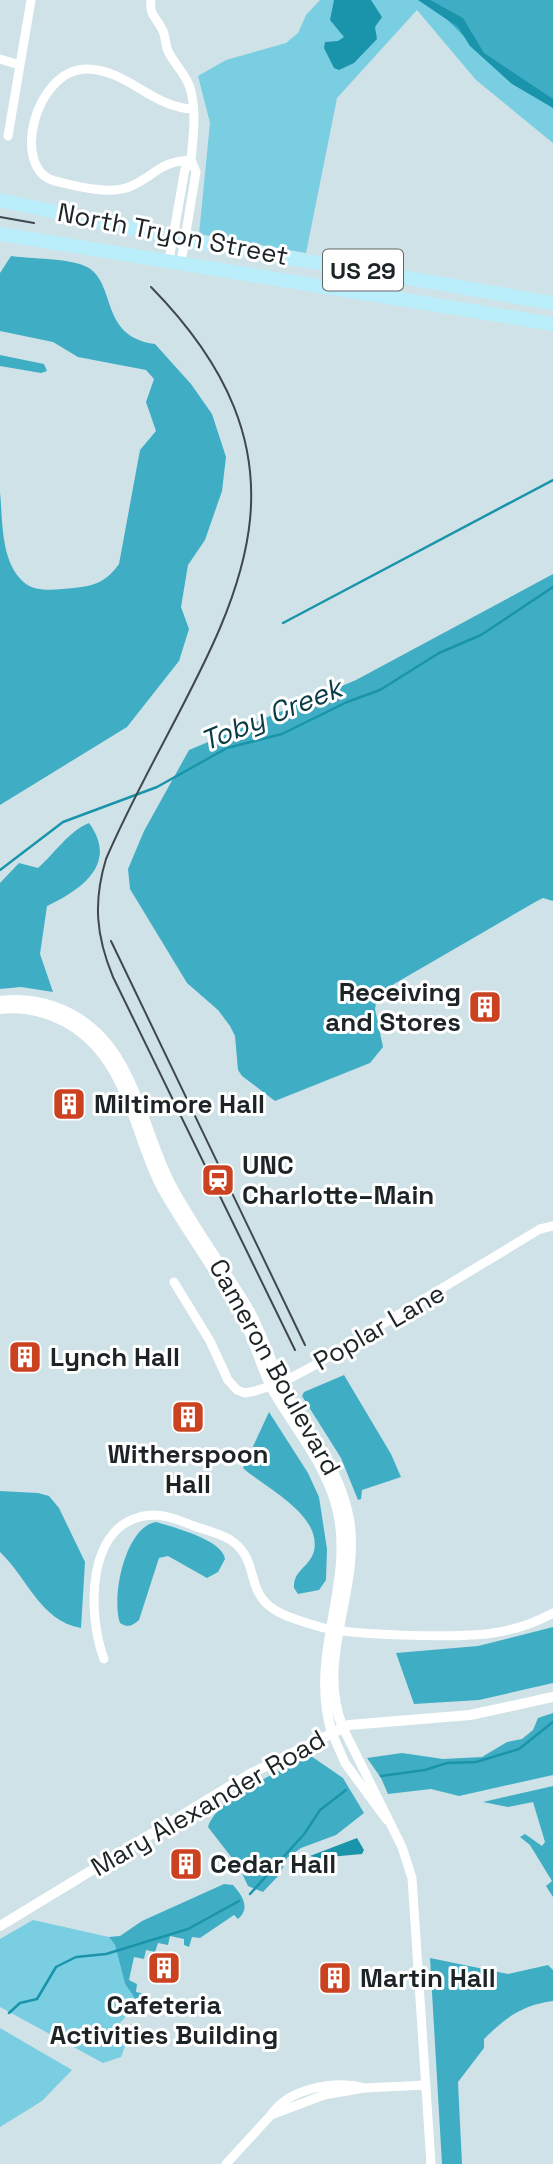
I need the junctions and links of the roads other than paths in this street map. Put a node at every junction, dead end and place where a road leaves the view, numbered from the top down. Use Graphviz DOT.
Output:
graph roads {
  1 [pos="31,0"];
  2 [pos="151,0"];
  3 [pos="3,63"];
  4 [pos="20,65"];
  5 [pos="193,109"];
  6 [pos="8,136"];
  7 [pos="191,160"];
  8 [pos="0,200"];
  9 [pos="0,234"];
  10 [pos="179,239"];
  11 [pos="175,261"];
  12 [pos="553,303"];
  13 [pos="553,324"];
  14 [pos="0,1001"];
  15 [pos="0,1009"];
  16 [pos="160,1173"];
  17 [pos="553,1226"];
  18 [pos="174,1282"];
  19 [pos="275,1384"];
  20 [pos="553,1613"];
  21 [pos="334,1629"];
  22 [pos="104,1659"];
  23 [pos="553,1697"];
  24 [pos="338,1730"];
  25 [pos="0,1926"];
  26 [pos="426,2085"];
  27 [pos="226,2164"];
  28 [pos="431,2164"];
  1 -- 4 [label="street"];
  2 -- 5 [label="street"];
  3 -- 4 [label="street"];
  4 -- 6 [label="street"];
  5 -- 7 [label="street"];
  5 -- 7 [label="street"];
  7 -- 10 [label="street"];
  8 -- 10 [label="main road, North Tryon Street / US 29"];
  9 -- 11 [label="main road, North Tryon Street / US 29"];
  10 -- 11 [label="street"];
  10 -- 12 [label="main road, North Tryon Street / US 29"];
  11 -- 13 [label="main road, North Tryon Street / US 29"];
  14 -- 16 [label="street, Cameron Boulevard"];
  15 -- 16 [label="street, Cameron Boulevard"];
  16 -- 19 [label="street, Cameron Boulevard"];
  17 -- 19 [label="street, Poplar Lane"];
  18 -- 19 [label="street, Poplar Lane"];
  19 -- 21 [label="street, Cameron Boulevard"];
  20 -- 21 [label="street"];
  21 -- 22 [label="street"];
  21 -- 24 [label="street, Cameron Boulevard"];
  23 -- 24 [label="street, Mary Alexander Road"];
  24 -- 25 [label="street, Mary Alexander Road"];
  24 -- 26 [label="street, Cameron Boulevard"];
  26 -- 27 [label="street"];
  26 -- 28 [label="street, Cameron Boulevard"];
}
